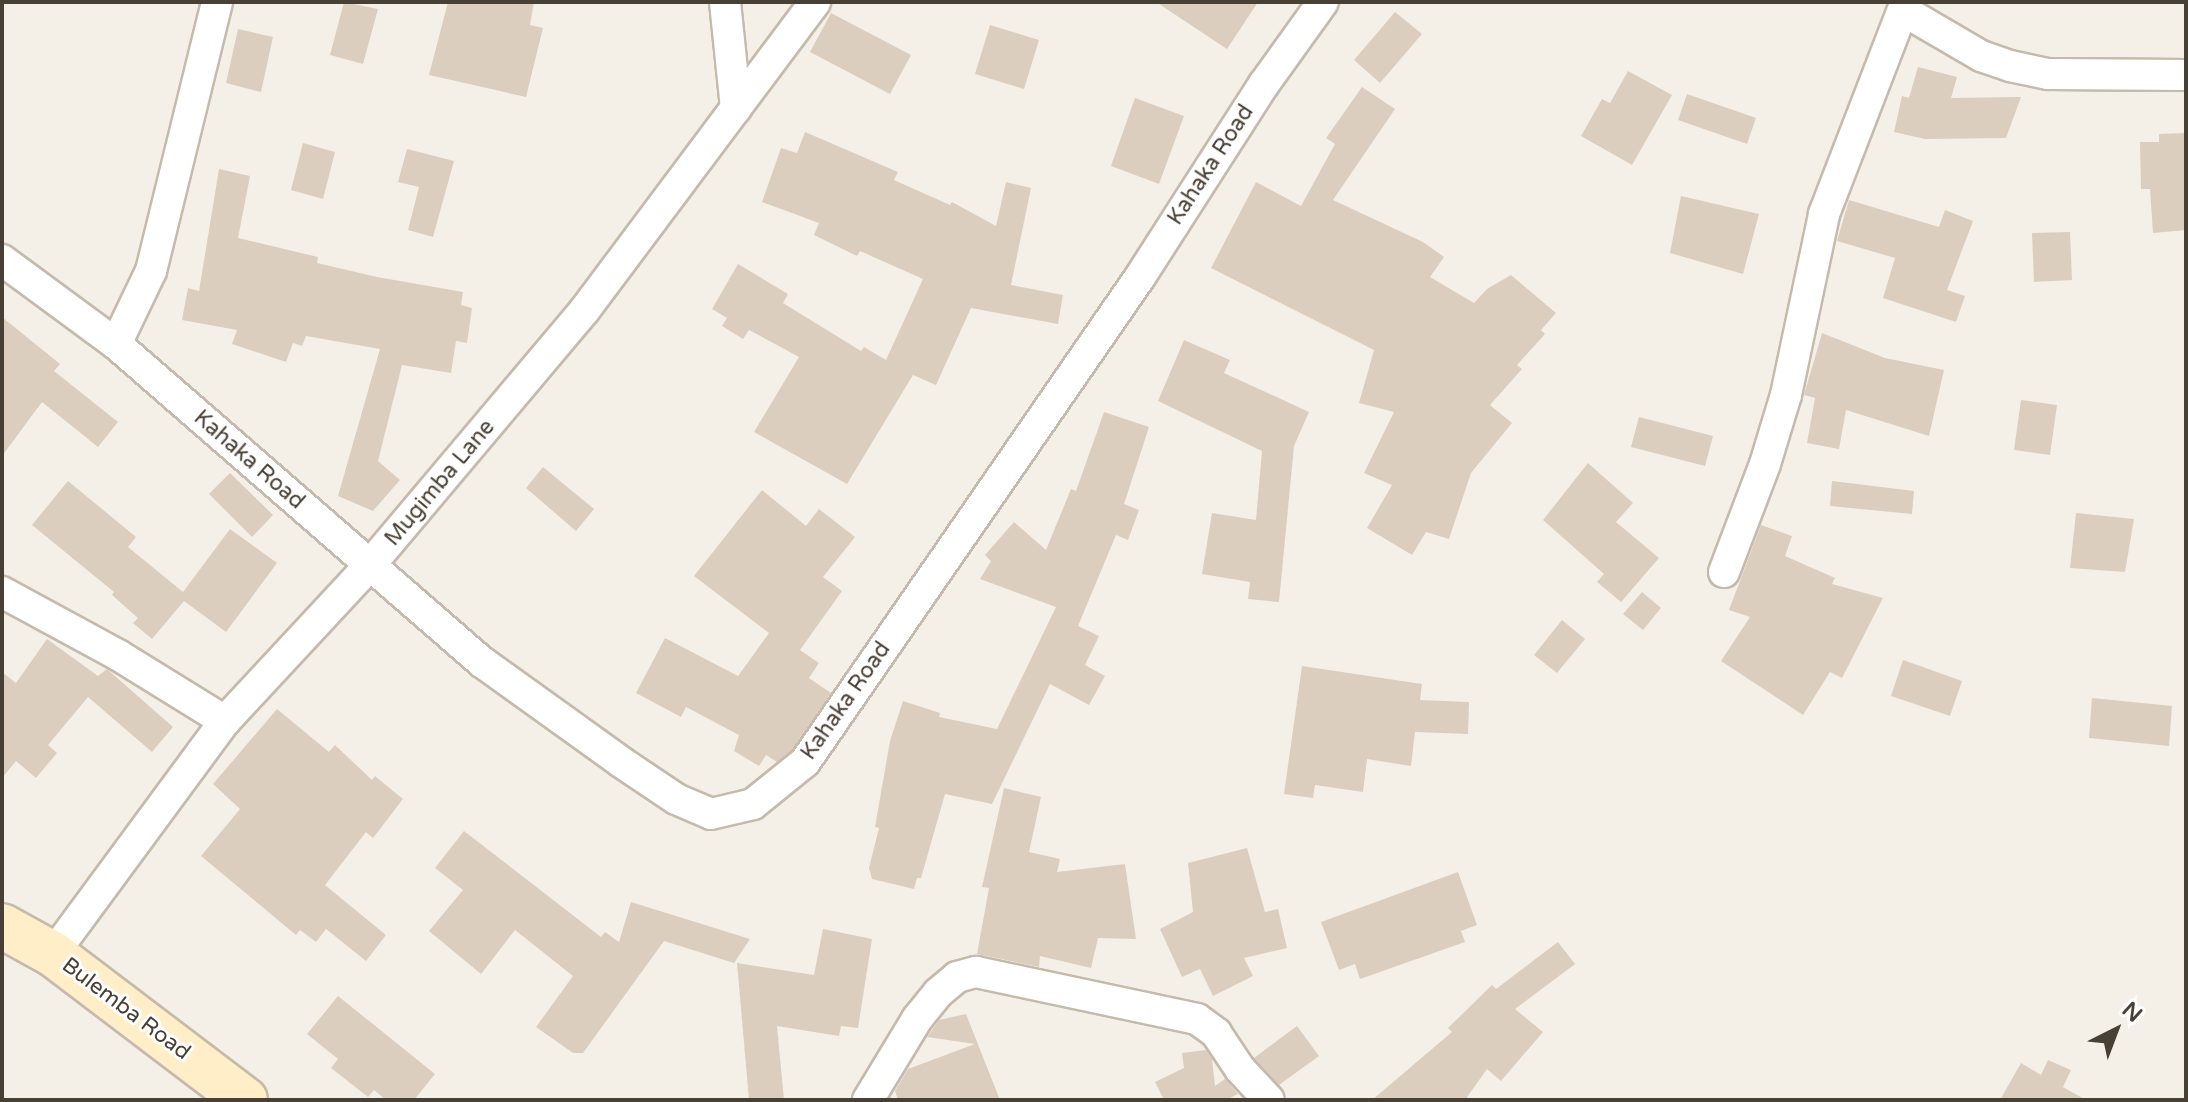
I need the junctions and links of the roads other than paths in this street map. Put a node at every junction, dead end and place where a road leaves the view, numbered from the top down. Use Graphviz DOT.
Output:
graph roads {
  1 [pos="217,2"];
  2 [pos="725,2"];
  3 [pos="815,2"];
  4 [pos="1323,2"];
  5 [pos="1905,6"];
  6 [pos="2186,75"];
  7 [pos="736,108"];
  8 [pos="2,260"];
  9 [pos="116,344"];
  10 [pos="370,565"];
  11 [pos="1724,572"];
  12 [pos="2,592"];
  13 [pos="225,721"];
  14 [pos="2,926"];
  15 [pos="53,954"];
  16 [pos="245,1100"];
  17 [pos="868,1100"];
  18 [pos="1269,1100"];
  1 -- 9 [label="street"];
  2 -- 7 [label="street"];
  3 -- 7 [label="street, Mugimba Lane"];
  4 -- 10 [label="street, Kahaka Road"];
  5 -- 6 [label="street"];
  5 -- 11 [label="street"];
  7 -- 10 [label="street, Mugimba Lane"];
  8 -- 9 [label="street, Kahaka Road"];
  9 -- 10 [label="street, Kahaka Road"];
  10 -- 13 [label="street, Mugimba Lane"];
  12 -- 13 [label="street"];
  13 -- 15 [label="street, Mugimba Lane"];
  14 -- 15 [label="main road, Bulemba Road"];
  15 -- 16 [label="main road, Bulemba Road"];
  17 -- 18 [label="street"];
}
